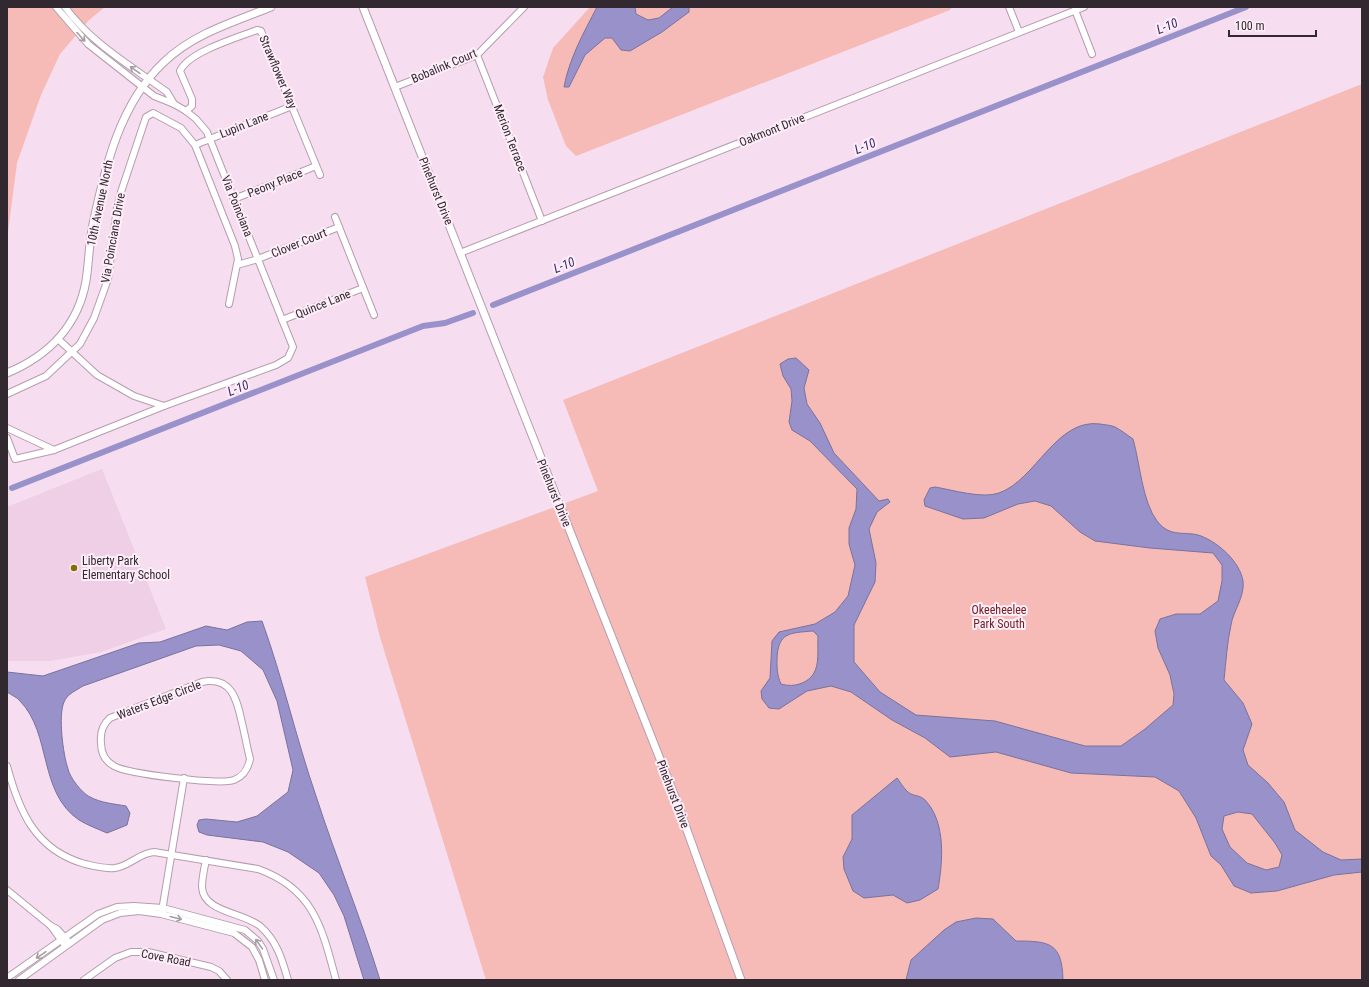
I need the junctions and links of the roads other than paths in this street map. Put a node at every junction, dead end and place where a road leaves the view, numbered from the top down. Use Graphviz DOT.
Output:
graph roads {
  1 [pos="56,7"];
  2 [pos="65,7"];
  3 [pos="363,7"];
  4 [pos="524,7"];
  5 [pos="1009,7"];
  6 [pos="1084,7"];
  7 [pos="267,8"];
  8 [pos="1075,10"];
  9 [pos="74,24"];
  10 [pos="1019,32"];
  11 [pos="1092,54"];
  12 [pos="478,55"];
  13 [pos="148,79"];
  14 [pos="142,87"];
  15 [pos="394,87"];
  16 [pos="174,104"];
  17 [pos="292,106"];
  18 [pos="186,111"];
  19 [pos="210,138"];
  20 [pos="195,145"];
  21 [pos="316,166"];
  22 [pos="320,175"];
  23 [pos="234,199"];
  24 [pos="335,217"];
  25 [pos="542,221"];
  26 [pos="339,227"];
  27 [pos="460,253"];
  28 [pos="258,260"];
  29 [pos="237,265"];
  30 [pos="363,288"];
  31 [pos="229,304"];
  32 [pos="374,315"];
  33 [pos="282,320"];
  34 [pos="58,339"];
  35 [pos="72,352"];
  36 [pos="7,373"];
  37 [pos="7,394"];
  38 [pos="164,406"];
  39 [pos="7,428"];
  40 [pos="7,438"];
  41 [pos="54,450"];
  42 [pos="7,766"];
  43 [pos="184,778"];
  44 [pos="172,854"];
  45 [pos="206,860"];
  46 [pos="7,890"];
  47 [pos="162,911"];
  48 [pos="65,942"];
  49 [pos="7,978"];
  50 [pos="19,980"];
  51 [pos="84,980"];
  52 [pos="227,980"];
  53 [pos="265,980"];
  54 [pos="274,980"];
  55 [pos="288,980"];
  56 [pos="336,980"];
  57 [pos="741,980"];
  1 -- 9 [label="street, Via Poinciana"];
  2 -- 9 [label="street, Via Poinciana"];
  3 -- 15 [label="street, Pinehurst Drive"];
  4 -- 12 [label="street, Bobalink Court"];
  5 -- 10 [label="street"];
  6 -- 8 [label="street, Oakmont Drive"];
  7 -- 13 [label="street, 10th Avenue North"];
  8 -- 10 [label="street, Oakmont Drive"];
  8 -- 11 [label="street"];
  13 -- 9 [label="street, Via Poinciana, one-way"];
  9 -- 14 [label="street, Via Poinciana, one-way"];
  10 -- 25 [label="street, Oakmont Drive"];
  12 -- 15 [label="street, Bobalink Court"];
  12 -- 25 [label="street, Merion Terrace"];
  13 -- 14 [label="street, 10th Avenue North"];
  13 -- 16 [label="street, Via Poinciana"];
  14 -- 16 [label="street, Via Poinciana"];
  14 -- 34 [label="street, 10th Avenue North"];
  15 -- 27 [label="street, Pinehurst Drive"];
  16 -- 18 [label="street, Via Poinciana"];
  17 -- 18 [label="street, Strawflower Way"];
  17 -- 19 [label="street, Lupin Lane"];
  17 -- 21 [label="street, Strawflower Way"];
  18 -- 19 [label="street, Via Poinciana"];
  19 -- 20 [label="street, Lupin Lane"];
  19 -- 23 [label="street, Via Poinciana"];
  20 -- 29 [label="street, Via Poinciana Drive"];
  20 -- 35 [label="street, Via Poinciana Drive"];
  21 -- 22 [label="street, Strawflower Way"];
  21 -- 23 [label="street, Peony Place"];
  23 -- 28 [label="street, Via Poinciana"];
  24 -- 26 [label="street"];
  25 -- 27 [label="street, Oakmont Drive"];
  26 -- 28 [label="street, Clover Court"];
  26 -- 30 [label="street"];
  27 -- 57 [label="street, Pinehurst Drive"];
  28 -- 29 [label="street"];
  28 -- 33 [label="street, Via Poinciana"];
  29 -- 31 [label="street, Via Poinciana Drive"];
  30 -- 32 [label="street"];
  30 -- 33 [label="street, Quince Lane"];
  33 -- 38 [label="street"];
  34 -- 35 [label="street"];
  34 -- 36 [label="street, 10th Avenue North"];
  35 -- 37 [label="street, Via Poinciana Drive"];
  35 -- 38 [label="street"];
  38 -- 41 [label="street"];
  39 -- 41 [label="street"];
  40 -- 41 [label="street"];
  42 -- 44 [label="street"];
  43 -- 43 [label="street, Waters Edge Circle"];
  43 -- 44 [label="street"];
  44 -- 45 [label="street"];
  44 -- 47 [label="street"];
  45 -- 55 [label="street"];
  45 -- 56 [label="street"];
  46 -- 48 [label="street"];
  47 -- 48 [label="street"];
  47 -- 53 [label="street, one-way"];
  54 -- 47 [label="street, one-way"];
  48 -- 49 [label="street, one-way"];
  48 -- 50 [label="street"];
  51 -- 52 [label="street, Cove Road"];
}
